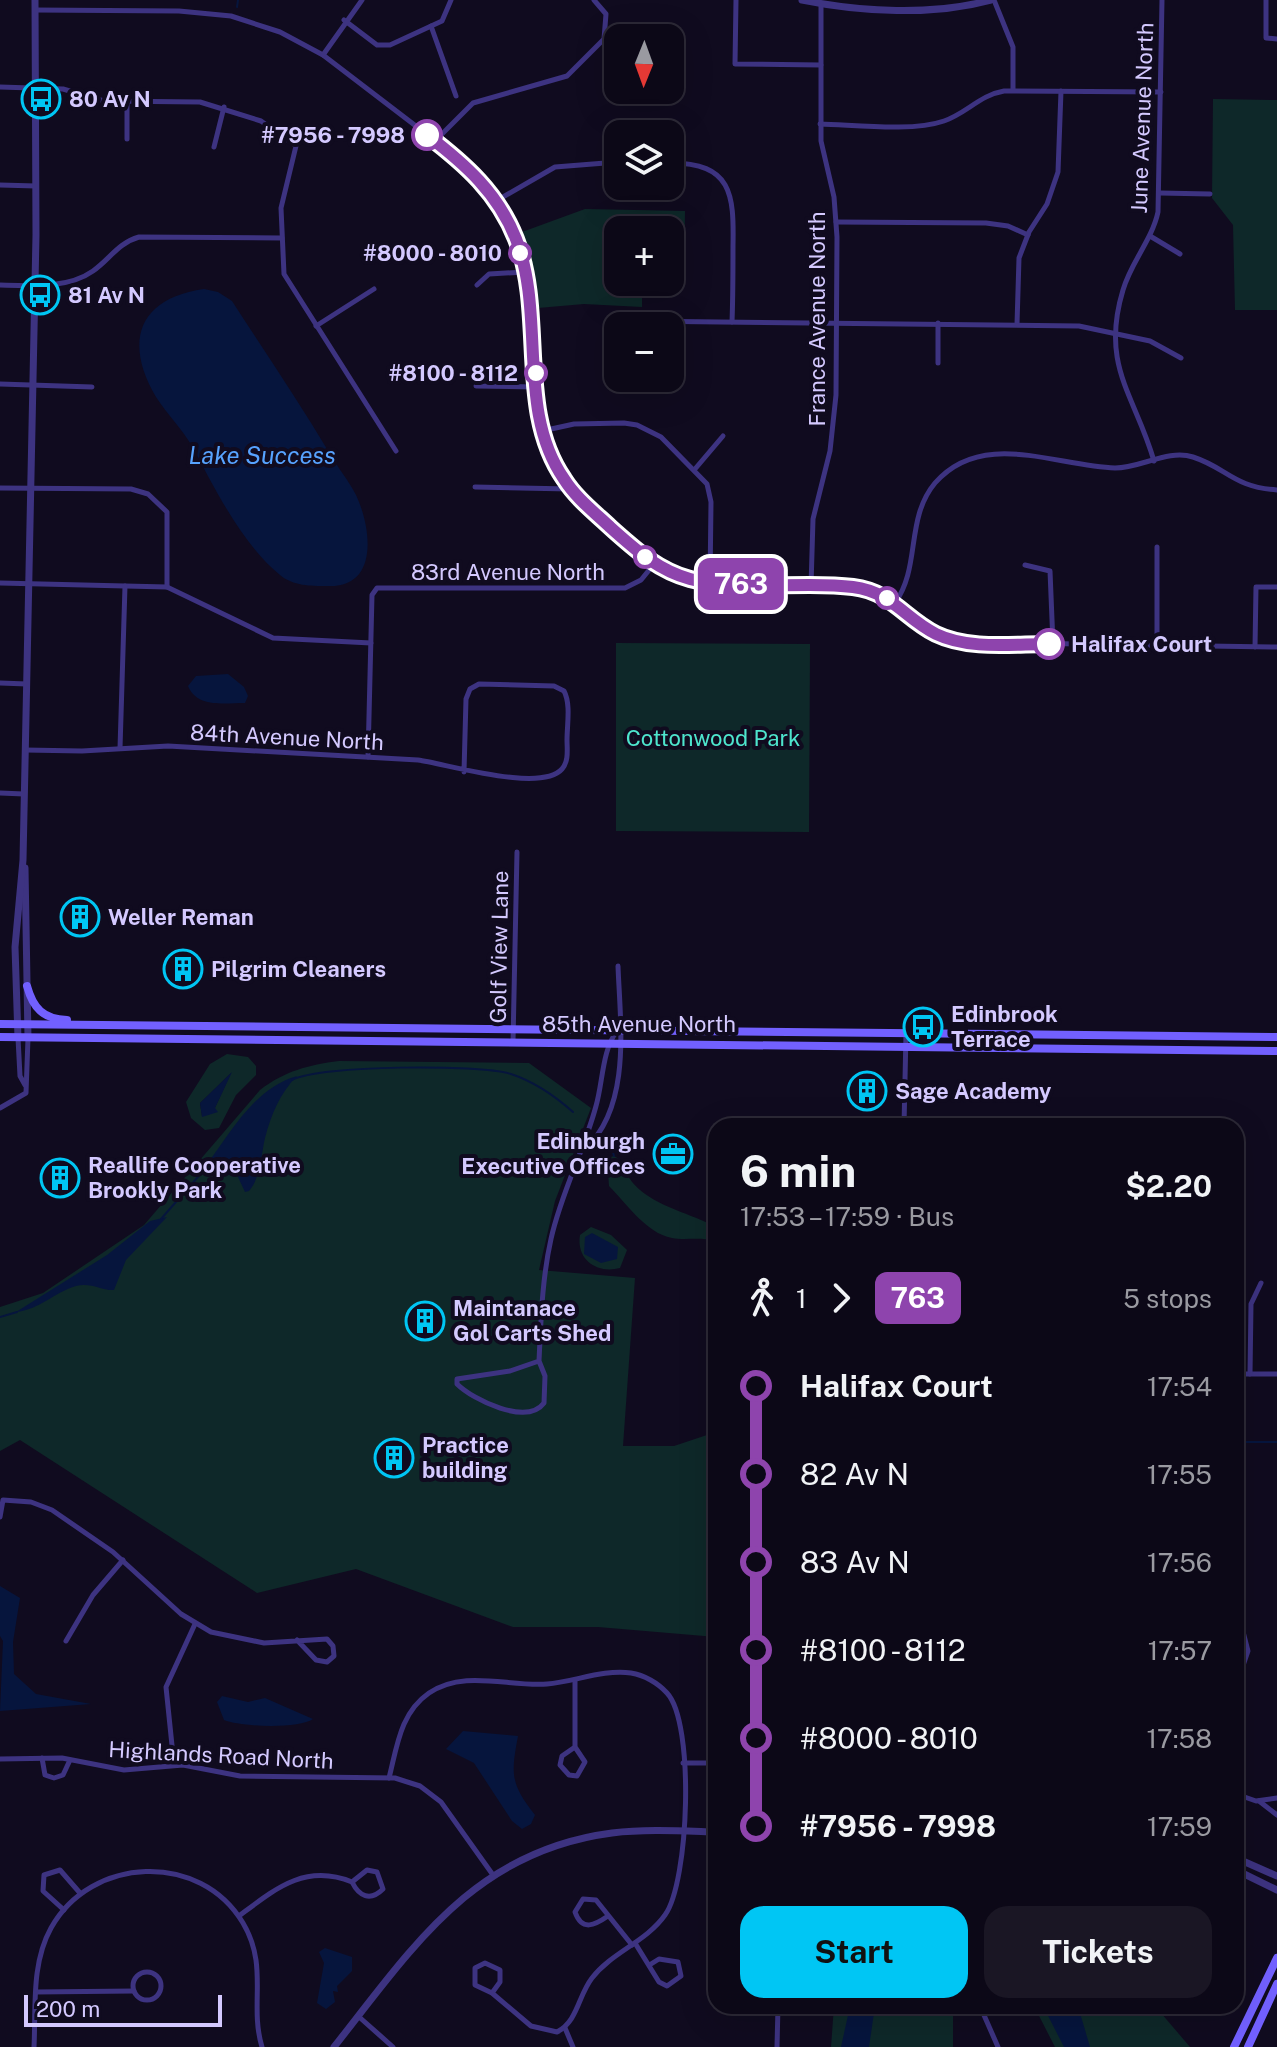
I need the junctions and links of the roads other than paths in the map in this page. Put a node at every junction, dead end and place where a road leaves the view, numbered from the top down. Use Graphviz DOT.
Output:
graph roads {
  1 [pos="35,0"];
  2 [pos="362,0"];
  3 [pos="451,0"];
  4 [pos="594,0"];
  5 [pos="736,0"];
  6 [pos="802,0"];
  7 [pos="992,0"];
  8 [pos="1162,0"];
  9 [pos="1266,0"];
  10 [pos="821,4"];
  11 [pos="35,10"];
  12 [pos="344,20"];
  13 [pos="431,26"];
  14 [pos="1277,39"];
  15 [pos="323,55"];
  16 [pos="821,65"];
  17 [pos="0,87"];
  18 [pos="35,89"];
  19 [pos="1013,90"];
  20 [pos="1061,91"];
  21 [pos="1161,92"];
  22 [pos="456,96"];
  23 [pos="127,101"];
  24 [pos="224,107"];
  25 [pos="820,124"];
  26 [pos="127,139"];
  27 [pos="435,141"];
  28 [pos="214,147"];
  29 [pos="604,163"];
  30 [pos="684,164"];
  31 [pos="0,185"];
  32 [pos="36,186"];
  33 [pos="1160,193"];
  34 [pos="1210,194"];
  35 [pos="496,201"];
  36 [pos="836,222"];
  37 [pos="1028,235"];
  38 [pos="1150,236"];
  39 [pos="282,238"];
  40 [pos="1180,254"];
  41 [pos="525,272"];
  42 [pos="0,285"];
  43 [pos="477,285"];
  44 [pos="35,286"];
  45 [pos="374,289"];
  46 [pos="684,322"];
  47 [pos="732,322"];
  48 [pos="837,322"];
  49 [pos="938,323"];
  50 [pos="1017,324"];
  51 [pos="316,326"];
  52 [pos="1116,333"];
  53 [pos="1181,358"];
  54 [pos="938,363"];
  55 [pos="0,384"];
  56 [pos="33,385"];
  57 [pos="476,386"];
  58 [pos="92,387"];
  59 [pos="537,387"];
  60 [pos="542,431"];
  61 [pos="723,436"];
  62 [pos="1023,446"];
  63 [pos="396,451"];
  64 [pos="1021,455"];
  65 [pos="1154,461"];
  66 [pos="695,469"];
  67 [pos="475,487"];
  68 [pos="0,488"];
  69 [pos="31,489"];
  70 [pos="571,489"];
  71 [pos="1277,490"];
  72 [pos="1157,547"];
  73 [pos="654,564"];
  74 [pos="1025,565"];
  75 [pos="0,583"];
  76 [pos="710,583"];
  77 [pos="29,584"];
  78 [pos="125,586"];
  79 [pos="811,586"];
  80 [pos="167,587"];
  81 [pos="1277,587"];
  82 [pos="895,603"];
  83 [pos="371,643"];
  84 [pos="1053,644"];
  85 [pos="1157,646"];
  86 [pos="1255,647"];
  87 [pos="1277,647"];
  88 [pos="0,683"];
  89 [pos="27,684"];
  90 [pos="120,748"];
  91 [pos="25,750"];
  92 [pos="368,757"];
  93 [pos="464,772"];
  94 [pos="0,793"];
  95 [pos="24,794"];
  96 [pos="517,852"];
  97 [pos="23,860"];
  98 [pos="618,966"];
  99 [pos="27,986"];
  100 [pos="0,1024"];
  101 [pos="22,1025"];
  102 [pos="111,1025"];
  103 [pos="513,1028"];
  104 [pos="618,1029"];
  105 [pos="906,1032"];
  106 [pos="0,1037"];
  107 [pos="1277,1037"];
  108 [pos="23,1038"];
  109 [pos="513,1042"];
  110 [pos="608,1042"];
  111 [pos="621,1042"];
  112 [pos="906,1045"];
  113 [pos="1277,1051"];
  114 [pos="603,1081"];
  115 [pos="616,1083"];
  116 [pos="0,1108"];
  117 [pos="904,1118"];
  118 [pos="585,1148"];
  119 [pos="1261,1283"];
  120 [pos="539,1361"];
  121 [pos="1244,1374"];
  122 [pos="1250,1374"];
  123 [pos="1277,1374"];
  124 [pos="477,1376"];
  125 [pos="473,1394"];
  126 [pos="0,1517"];
  127 [pos="123,1560"];
  128 [pos="195,1624"];
  129 [pos="1244,1635"];
  130 [pos="297,1640"];
  131 [pos="66,1641"];
  132 [pos="1244,1663"];
  133 [pos="575,1680"];
  134 [pos="575,1747"];
  135 [pos="42,1758"];
  136 [pos="0,1759"];
  137 [pos="70,1760"];
  138 [pos="683,1763"];
  139 [pos="708,1763"];
  140 [pos="174,1765"];
  141 [pos="389,1778"];
  142 [pos="1244,1796"];
  143 [pos="1277,1798"];
  144 [pos="1259,1801"];
  145 [pos="1277,1815"];
  146 [pos="683,1831"];
  147 [pos="708,1832"];
  148 [pos="1244,1862"];
  149 [pos="1244,1874"];
  150 [pos="493,1875"];
  151 [pos="1277,1876"];
  152 [pos="352,1882"];
  153 [pos="1277,1890"];
  154 [pos="80,1893"];
  155 [pos="64,1910"];
  156 [pos="239,1916"];
  157 [pos="608,1916"];
  158 [pos="633,1944"];
  159 [pos="1277,1958"];
  160 [pos="651,1964"];
  161 [pos="1277,1984"];
  162 [pos="134,1991"];
  163 [pos="36,1992"];
  164 [pos="492,1993"];
  165 [pos="778,2014"];
  166 [pos="984,2014"];
  167 [pos="358,2016"];
  168 [pos="565,2028"];
  169 [pos="34,2047"];
  170 [pos="262,2047"];
  171 [pos="334,2047"];
  172 [pos="393,2047"];
  173 [pos="573,2047"];
  174 [pos="777,2047"];
  175 [pos="998,2047"];
  176 [pos="1234,2047"];
  177 [pos="1248,2047"];
  1 -- 11 [label="street"];
  2 -- 12 [label="street"];
  3 -- 13 [label="street"];
  4 -- 27 [label="street"];
  5 -- 16 [label="street"];
  6 -- 10 [label="street"];
  7 -- 10 [label="street"];
  7 -- 19 [label="street"];
  8 -- 21 [label="street, June Avenue North"];
  9 -- 14 [label="street"];
  10 -- 16 [label="street, France Avenue North"];
  11 -- 15 [label="street"];
  11 -- 18 [label="street"];
  12 -- 13 [label="street"];
  12 -- 15 [label="street"];
  13 -- 22 [label="street"];
  15 -- 27 [label="street"];
  16 -- 25 [label="street, France Avenue North"];
  17 -- 18 [label="street"];
  18 -- 23 [label="street"];
  18 -- 32 [label="street"];
  19 -- 20 [label="street"];
  19 -- 25 [label="street"];
  20 -- 21 [label="street"];
  20 -- 37 [label="street"];
  21 -- 33 [label="street, June Avenue North"];
  23 -- 24 [label="street"];
  23 -- 26 [label="street"];
  24 -- 28 [label="street"];
  24 -- 39 [label="street"];
  25 -- 36 [label="street, France Avenue North"];
  27 -- 35 [label="street"];
  29 -- 35 [label="street"];
  30 -- 47 [label="street"];
  31 -- 32 [label="street"];
  32 -- 44 [label="street"];
  33 -- 34 [label="street"];
  33 -- 38 [label="street, June Avenue North"];
  35 -- 41 [label="street"];
  36 -- 37 [label="street"];
  36 -- 48 [label="street, France Avenue North"];
  37 -- 50 [label="street"];
  38 -- 40 [label="street"];
  38 -- 52 [label="street, June Avenue North"];
  39 -- 44 [label="street"];
  39 -- 51 [label="street"];
  41 -- 43 [label="street"];
  41 -- 59 [label="street"];
  42 -- 44 [label="street"];
  44 -- 56 [label="street"];
  45 -- 51 [label="street"];
  46 -- 47 [label="street"];
  47 -- 48 [label="street"];
  48 -- 49 [label="street"];
  48 -- 79 [label="street, France Avenue North"];
  49 -- 50 [label="street"];
  49 -- 54 [label="street"];
  50 -- 52 [label="street"];
  51 -- 63 [label="street"];
  52 -- 53 [label="street"];
  52 -- 65 [label="street, June Avenue North"];
  55 -- 56 [label="street"];
  56 -- 58 [label="street"];
  56 -- 69 [label="street"];
  57 -- 59 [label="street"];
  59 -- 60 [label="street"];
  60 -- 66 [label="street"];
  60 -- 70 [label="street"];
  61 -- 66 [label="street"];
  62 -- 64 [label="street"];
  64 -- 65 [label="street"];
  64 -- 82 [label="street"];
  65 -- 71 [label="street"];
  66 -- 76 [label="street"];
  67 -- 70 [label="street"];
  68 -- 69 [label="street"];
  69 -- 77 [label="street"];
  69 -- 80 [label="street"];
  70 -- 73 [label="street"];
  72 -- 85 [label="street"];
  73 -- 76 [label="street"];
  73 -- 83 [label="street, 83rd Avenue North"];
  74 -- 84 [label="street"];
  75 -- 77 [label="street"];
  76 -- 79 [label="street"];
  77 -- 78 [label="street"];
  77 -- 89 [label="street"];
  78 -- 80 [label="street"];
  78 -- 90 [label="street"];
  79 -- 82 [label="street"];
  80 -- 83 [label="street"];
  81 -- 86 [label="street"];
  82 -- 84 [label="street"];
  83 -- 92 [label="street"];
  84 -- 85 [label="street"];
  85 -- 86 [label="street"];
  86 -- 87 [label="street"];
  88 -- 89 [label="street"];
  89 -- 91 [label="street"];
  90 -- 91 [label="street, 84th Avenue North"];
  90 -- 92 [label="street, 84th Avenue North"];
  91 -- 95 [label="street"];
  92 -- 93 [label="street, 84th Avenue North"];
  93 -- 93 [label="street, 84th Avenue North"];
  94 -- 95 [label="street"];
  95 -- 97 [label="street"];
  96 -- 103 [label="street, Golf View Lane"];
  97 -- 99 [label="street"];
  97 -- 101 [label="street"];
  98 -- 104 [label="street"];
  99 -- 101 [label="street"];
  99 -- 102 [label="main road"];
  100 -- 101 [label="main road, 85th Avenue North"];
  101 -- 102 [label="main road, 85th Avenue North"];
  101 -- 108 [label="street"];
  102 -- 103 [label="main road, 85th Avenue North"];
  103 -- 104 [label="main road, 85th Avenue North"];
  103 -- 109 [label="street, Golf View Lane"];
  104 -- 105 [label="main road, 85th Avenue North"];
  104 -- 110 [label="street"];
  104 -- 111 [label="street"];
  105 -- 107 [label="main road, 85th Avenue North"];
  105 -- 112 [label="street"];
  106 -- 108 [label="main road, 85th Avenue North"];
  108 -- 109 [label="main road, 85th Avenue North"];
  108 -- 116 [label="street"];
  109 -- 110 [label="main road, 85th Avenue North"];
  110 -- 111 [label="main road, 85th Avenue North"];
  110 -- 114 [label="street"];
  111 -- 112 [label="main road, 85th Avenue North"];
  111 -- 115 [label="street"];
  112 -- 113 [label="main road, 85th Avenue North"];
  112 -- 117 [label="street"];
  114 -- 115 [label="street"];
  114 -- 118 [label="street"];
  115 -- 118 [label="street"];
  118 -- 120 [label="street"];
  119 -- 122 [label="street"];
  120 -- 124 [label="street"];
  120 -- 125 [label="street"];
  121 -- 122 [label="street"];
  122 -- 123 [label="street"];
  124 -- 125 [label="street"];
  124 -- 125 [label="street"];
  126 -- 127 [label="street"];
  127 -- 128 [label="street"];
  127 -- 131 [label="street"];
  128 -- 130 [label="street"];
  128 -- 140 [label="street"];
  129 -- 132 [label="street"];
  130 -- 130 [label="street"];
  133 -- 134 [label="street"];
  133 -- 138 [label="street"];
  133 -- 141 [label="street"];
  134 -- 134 [label="street"];
  135 -- 136 [label="street, Highlands Road North"];
  135 -- 137 [label="street, Highlands Road North"];
  135 -- 137 [label="street"];
  137 -- 140 [label="street, Highlands Road North"];
  138 -- 139 [label="street"];
  138 -- 146 [label="street"];
  140 -- 141 [label="street, Highlands Road North"];
  141 -- 150 [label="street, Highlands Road North"];
  142 -- 144 [label="street"];
  143 -- 144 [label="street"];
  144 -- 145 [label="street"];
  146 -- 147 [label="street"];
  146 -- 150 [label="street"];
  146 -- 158 [label="street"];
  148 -- 151 [label="street"];
  149 -- 153 [label="street"];
  150 -- 167 [label="street"];
  152 -- 152 [label="street"];
  152 -- 156 [label="street"];
  154 -- 155 [label="street"];
  154 -- 155 [label="street"];
  154 -- 156 [label="street"];
  155 -- 163 [label="street"];
  156 -- 170 [label="street"];
  157 -- 157 [label="street"];
  157 -- 158 [label="street"];
  158 -- 160 [label="street"];
  158 -- 168 [label="street"];
  159 -- 176 [label="main road"];
  160 -- 160 [label="street"];
  161 -- 177 [label="main road"];
  162 -- 162 [label="street"];
  162 -- 163 [label="street"];
  163 -- 169 [label="street"];
  164 -- 164 [label="street"];
  164 -- 168 [label="street"];
  165 -- 174 [label="street"];
  166 -- 175 [label="street"];
  167 -- 171 [label="street"];
  167 -- 172 [label="street"];
  168 -- 173 [label="street"];
}
